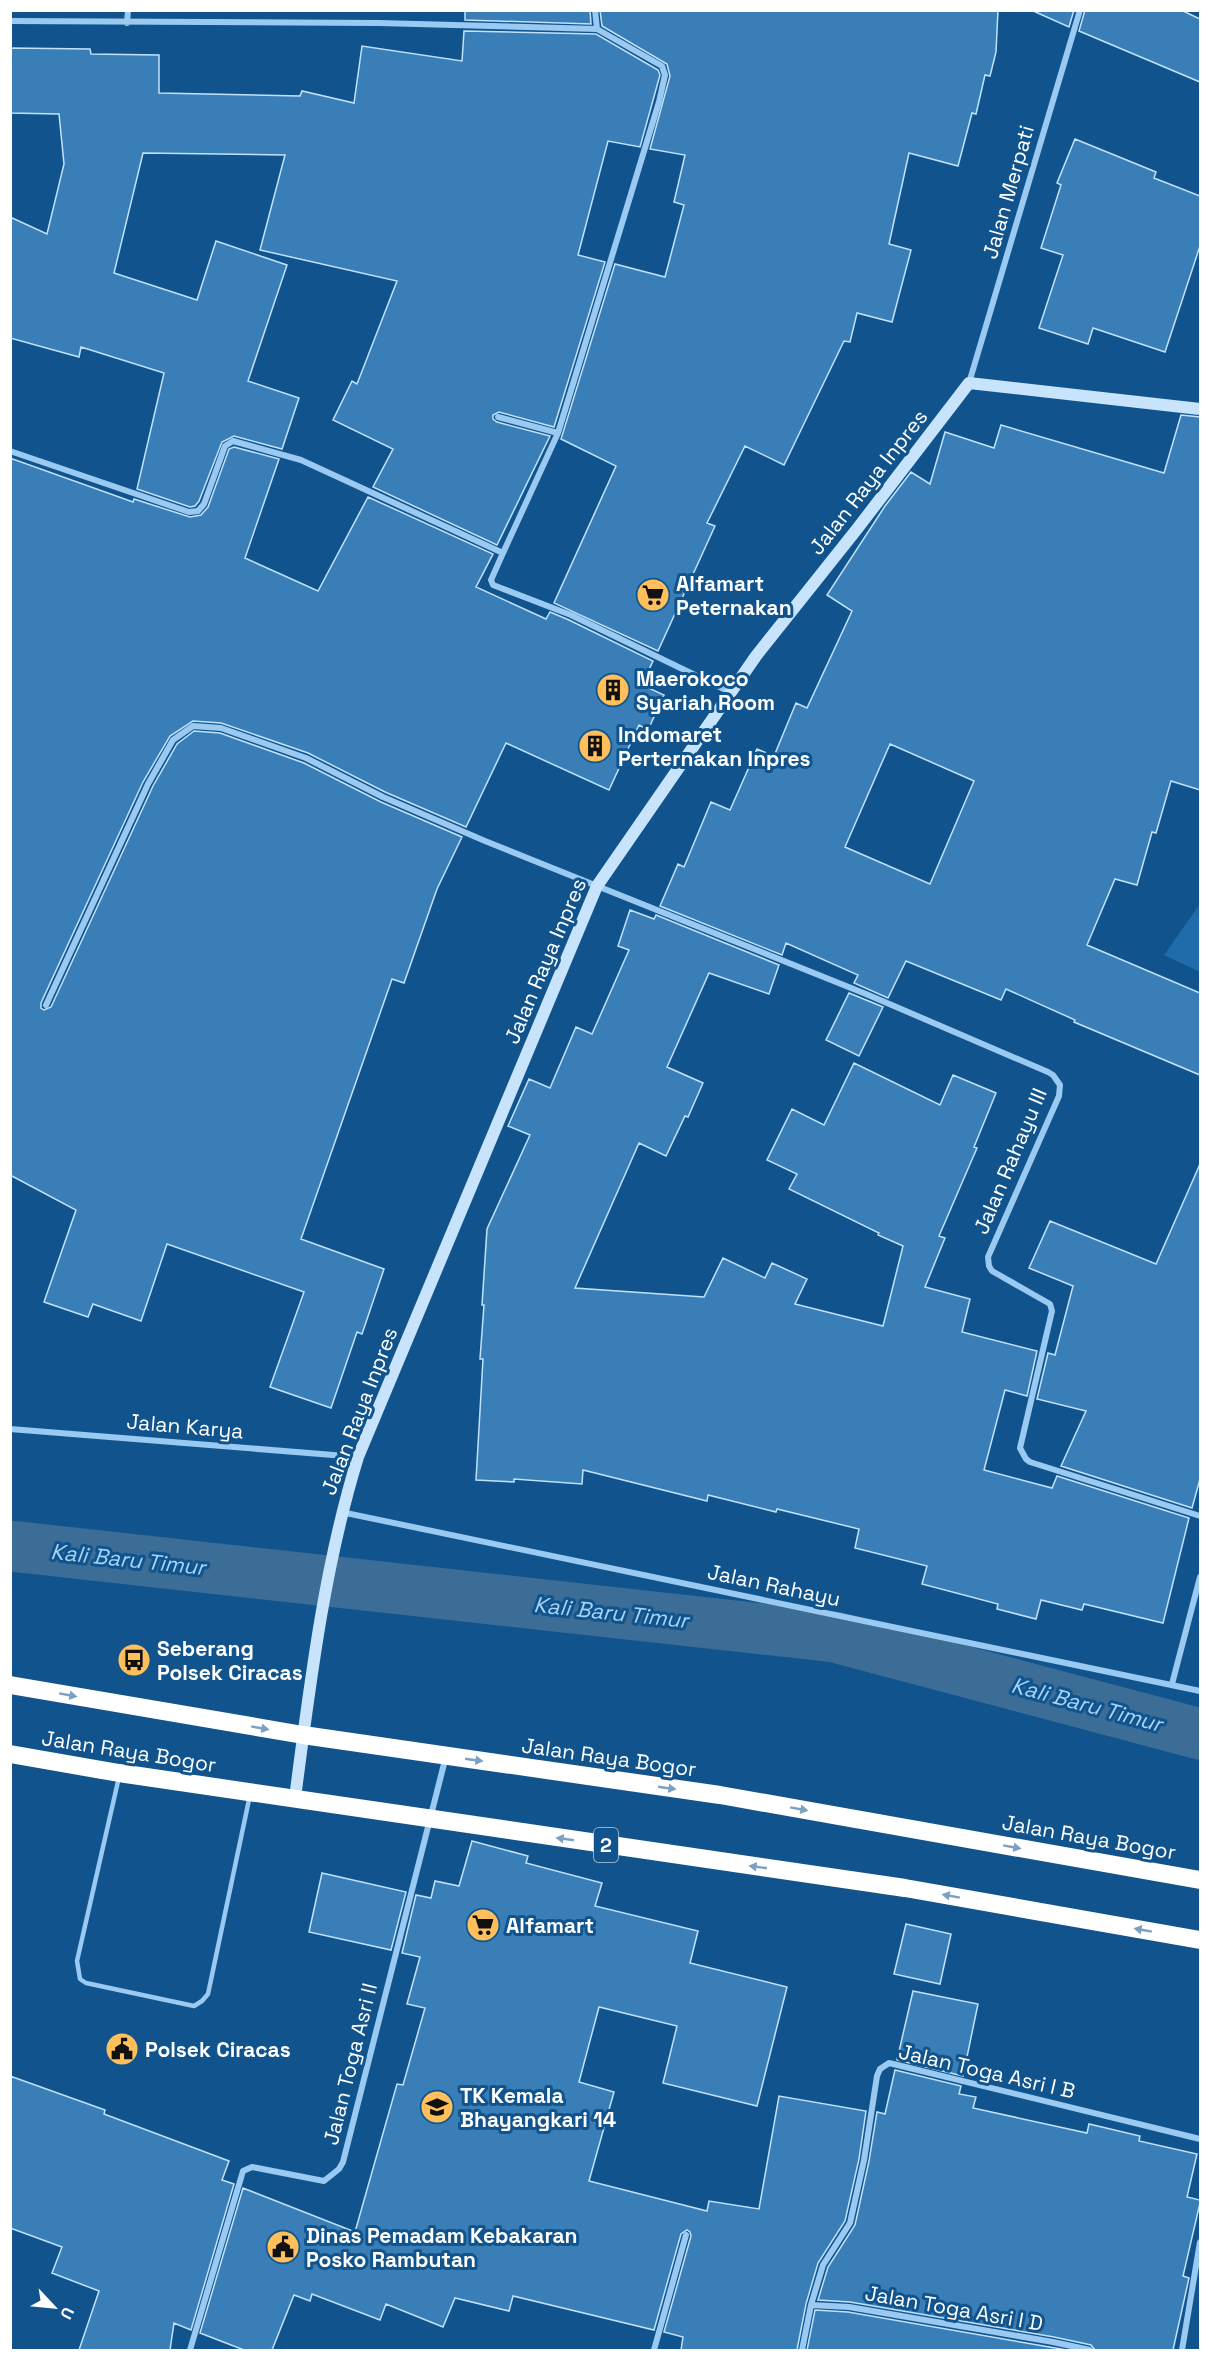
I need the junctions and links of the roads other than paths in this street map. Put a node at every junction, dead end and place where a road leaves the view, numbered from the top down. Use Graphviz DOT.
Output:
graph roads {
  1 [pos="128,10"];
  2 [pos="595,10"];
  3 [pos="1080,10"];
  4 [pos="10,21"];
  5 [pos="127,23"];
  6 [pos="597,29"];
  7 [pos="969,383"];
  8 [pos="1200,409"];
  9 [pos="498,417"];
  10 [pos="558,433"];
  11 [pos="10,451"];
  12 [pos="503,553"];
  13 [pos="730,692"];
  14 [pos="597,886"];
  15 [pos="46,1005"];
  16 [pos="10,1429"];
  17 [pos="358,1457"];
  18 [pos="341,1512"];
  19 [pos="1200,1516"];
  20 [pos="1200,1577"];
  21 [pos="1172,1684"];
  22 [pos="10,1685"];
  23 [pos="1200,1691"];
  24 [pos="303,1735"];
  25 [pos="10,1754"];
  26 [pos="446,1756"];
  27 [pos="120,1773"];
  28 [pos="250,1792"];
  29 [pos="295,1798"];
  30 [pos="430,1819"];
  31 [pos="1200,1880"];
  32 [pos="1200,1940"];
  33 [pos="1200,2139"];
  34 [pos="686,2235"];
  35 [pos="1200,2242"];
  36 [pos="811,2305"];
  37 [pos="190,2350"];
  38 [pos="654,2350"];
  39 [pos="802,2350"];
  40 [pos="1090,2350"];
  41 [pos="1182,2350"];
  1 -- 5 [label="street"];
  2 -- 6 [label="street"];
  3 -- 7 [label="street, Jalan Merpati"];
  4 -- 5 [label="street"];
  5 -- 6 [label="street"];
  6 -- 10 [label="street"];
  7 -- 8 [label="street"];
  7 -- 13 [label="street, Jalan Raya Inpres"];
  9 -- 10 [label="street"];
  10 -- 12 [label="street"];
  11 -- 12 [label="street"];
  12 -- 13 [label="street"];
  13 -- 14 [label="street, Jalan Raya Inpres"];
  14 -- 15 [label="street"];
  14 -- 17 [label="street, Jalan Raya Inpres"];
  14 -- 19 [label="street, Jalan Rahayu III"];
  16 -- 17 [label="street, Jalan Karya"];
  17 -- 18 [label="street, Jalan Raya Inpres"];
  18 -- 21 [label="street, Jalan Rahayu"];
  18 -- 24 [label="street, Jalan Raya Inpres"];
  20 -- 21 [label="street"];
  21 -- 23 [label="street, Jalan Rahayu"];
  22 -- 24 [label="highway, Jalan Raya Bogor, one-way"];
  24 -- 26 [label="highway, Jalan Raya Bogor"];
  24 -- 29 [label="street, Jalan Raya Inpres"];
  25 -- 27 [label="highway, Jalan Raya Bogor / 2"];
  26 -- 30 [label="street, Jalan Toga Asri II"];
  26 -- 31 [label="highway, Jalan Raya Bogor, one-way"];
  27 -- 28 [label="highway, Jalan Raya Bogor / 2"];
  27 -- 28 [label="lane"];
  28 -- 29 [label="highway, Jalan Raya Bogor / 2"];
  29 -- 30 [label="highway, Jalan Raya Bogor / 2"];
  32 -- 30 [label="highway, Jalan Raya Bogor / 2, one-way"];
  30 -- 37 [label="street, Jalan Toga Asri II"];
  33 -- 36 [label="street, Jalan Toga Asri I B"];
  34 -- 38 [label="street"];
  35 -- 41 [label="street"];
  36 -- 39 [label="street, Jalan Toga Asri I B"];
  36 -- 40 [label="street, Jalan Toga Asri I D"];
}
